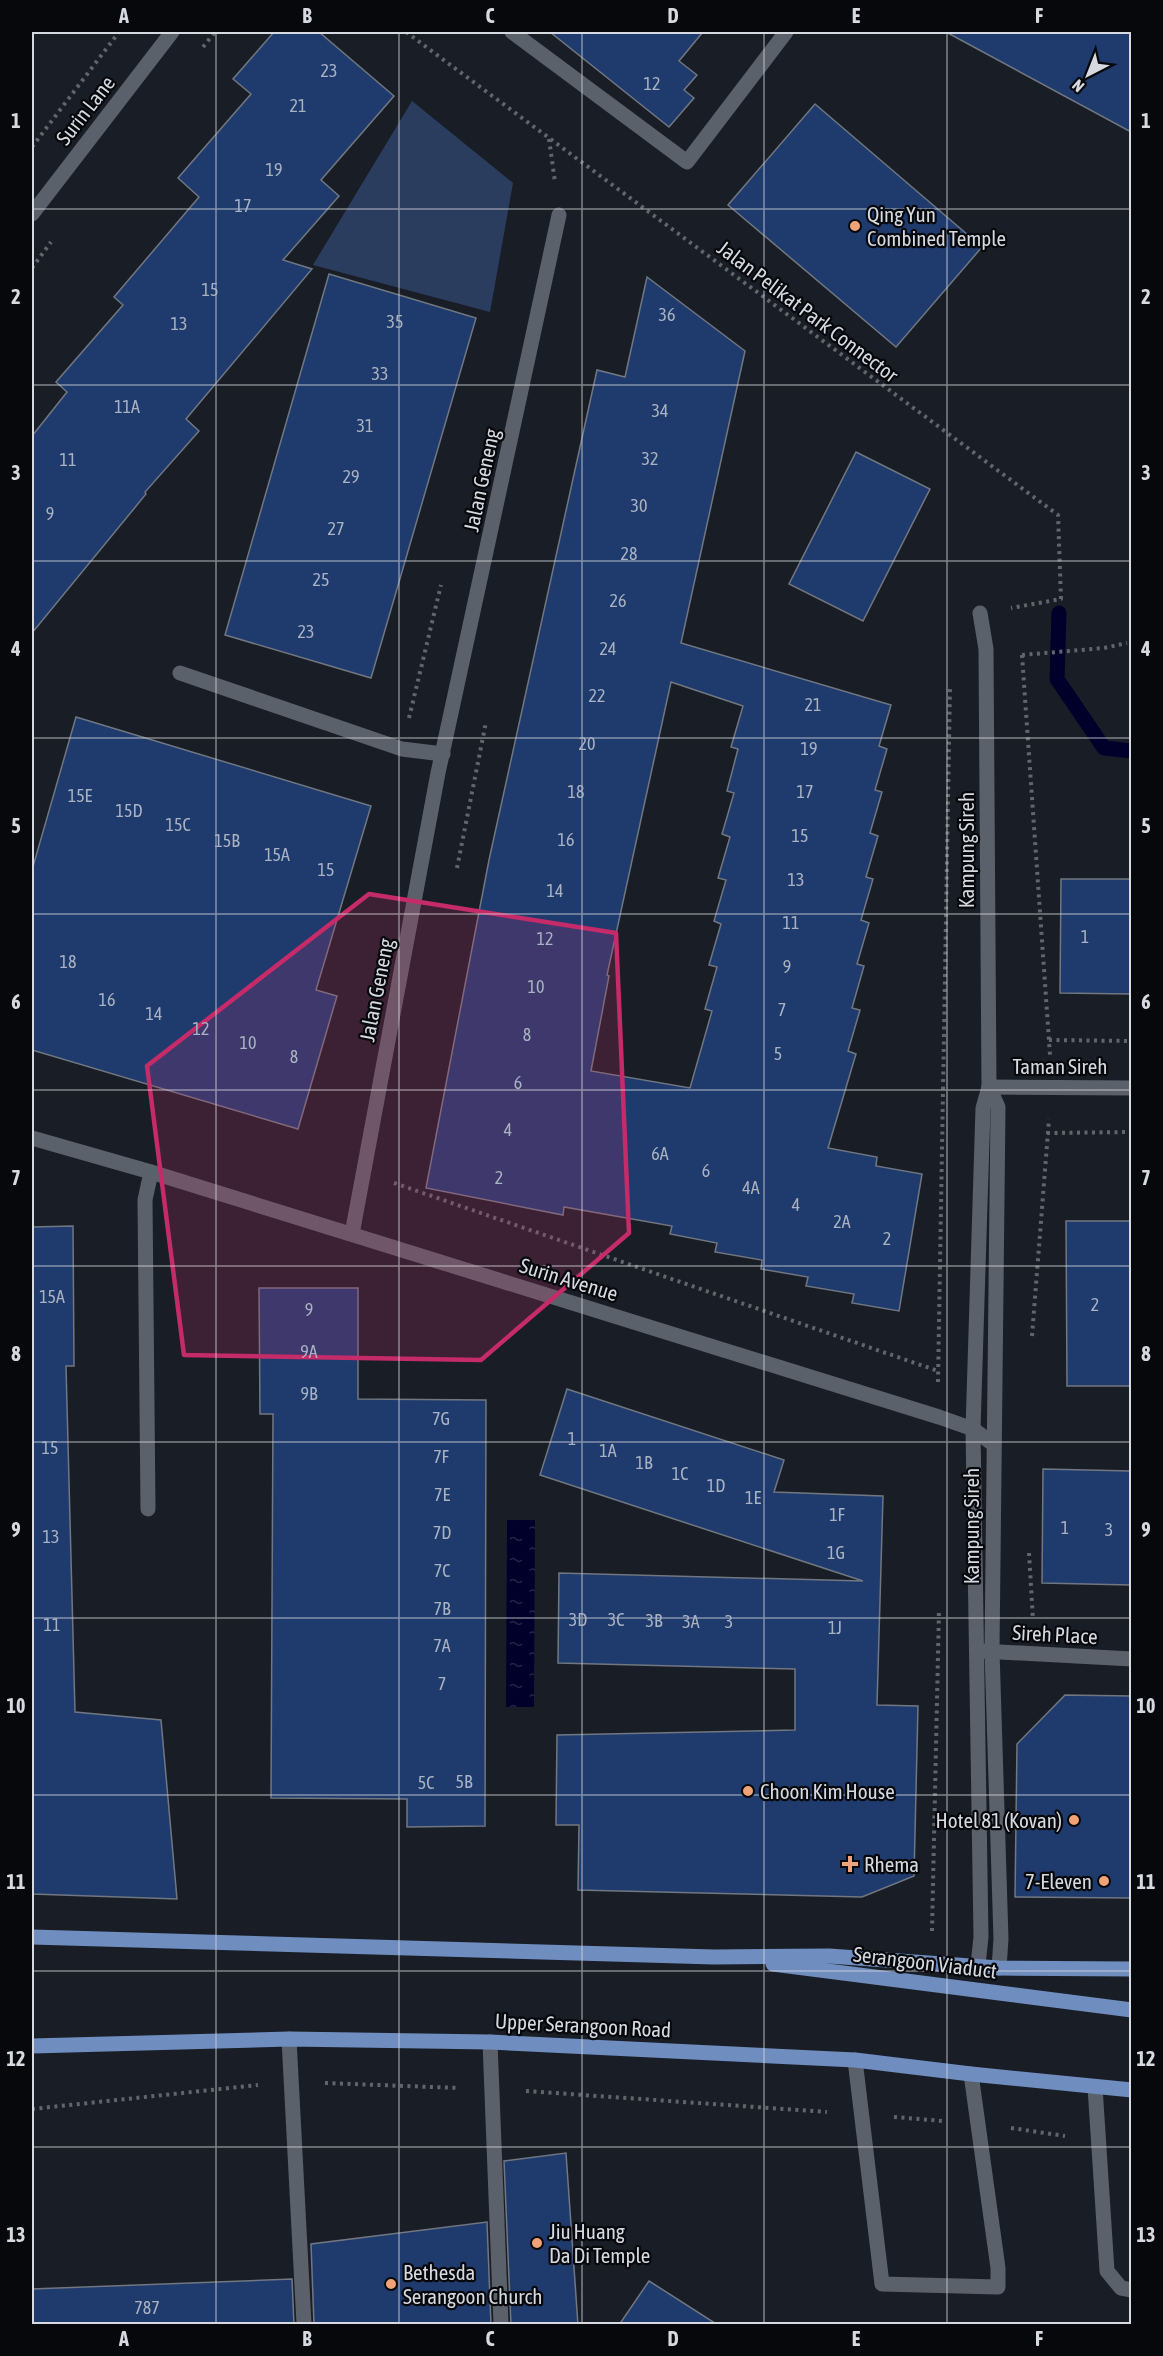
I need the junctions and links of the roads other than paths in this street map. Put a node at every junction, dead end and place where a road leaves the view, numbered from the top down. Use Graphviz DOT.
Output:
graph roads {
  1 [pos="172,32"];
  2 [pos="512,32"];
  3 [pos="786,32"];
  4 [pos="32,214"];
  5 [pos="559,215"];
  6 [pos="980,614"];
  7 [pos="180,673"];
  8 [pos="443,754"];
  9 [pos="989,1087"];
  10 [pos="1131,1088"];
  11 [pos="32,1138"];
  12 [pos="151,1172"];
  13 [pos="352,1234"];
  14 [pos="973,1429"];
  15 [pos="993,1444"];
  16 [pos="148,1509"];
  17 [pos="976,1651"];
  18 [pos="992,1651"];
  19 [pos="1131,1659"];
  20 [pos="32,1937"];
  21 [pos="714,1956"];
  22 [pos="978,1965"];
  23 [pos="999,1968"];
  24 [pos="1131,1969"];
  25 [pos="1131,2010"];
  26 [pos="289,2039"];
  27 [pos="490,2042"];
  28 [pos="32,2046"];
  29 [pos="855,2060"];
  30 [pos="971,2074"];
  31 [pos="1095,2087"];
  32 [pos="1131,2090"];
  33 [pos="1131,2290"];
  34 [pos="304,2325"];
  35 [pos="501,2325"];
  1 -- 4 [label="street, Surin Lane"];
  2 -- 3 [label="street"];
  5 -- 8 [label="street, Jalan Geneng"];
  6 -- 9 [label="street, Kampung Sireh"];
  7 -- 8 [label="street"];
  8 -- 13 [label="street, Jalan Geneng"];
  9 -- 10 [label="street, Taman Sireh"];
  9 -- 14 [label="street, Kampung Sireh"];
  9 -- 15 [label="street, Kampung Sireh"];
  11 -- 12 [label="street, Surin Avenue"];
  12 -- 13 [label="street, Surin Avenue"];
  12 -- 16 [label="street"];
  13 -- 14 [label="street, Surin Avenue"];
  14 -- 15 [label="street, Surin Avenue"];
  14 -- 17 [label="street, Kampung Sireh"];
  15 -- 18 [label="street, Kampung Sireh"];
  17 -- 18 [label="street, Sireh Place"];
  17 -- 22 [label="street, Kampung Sireh"];
  18 -- 19 [label="street, Sireh Place"];
  18 -- 23 [label="street, Kampung Sireh"];
  20 -- 21 [label="main road"];
  21 -- 22 [label="main road"];
  21 -- 25 [label="main road, Serangoon Viaduct"];
  22 -- 23 [label="main road"];
  23 -- 24 [label="main road"];
  26 -- 27 [label="main road, Upper Serangoon Road"];
  26 -- 28 [label="main road, Upper Serangoon Road"];
  26 -- 34 [label="street"];
  27 -- 29 [label="main road, Upper Serangoon Road"];
  27 -- 35 [label="street"];
  29 -- 30 [label="main road, Upper Serangoon Road"];
  29 -- 30 [label="street"];
  30 -- 31 [label="main road, Upper Serangoon Road"];
  31 -- 32 [label="main road, Upper Serangoon Road"];
  31 -- 33 [label="street"];
}
